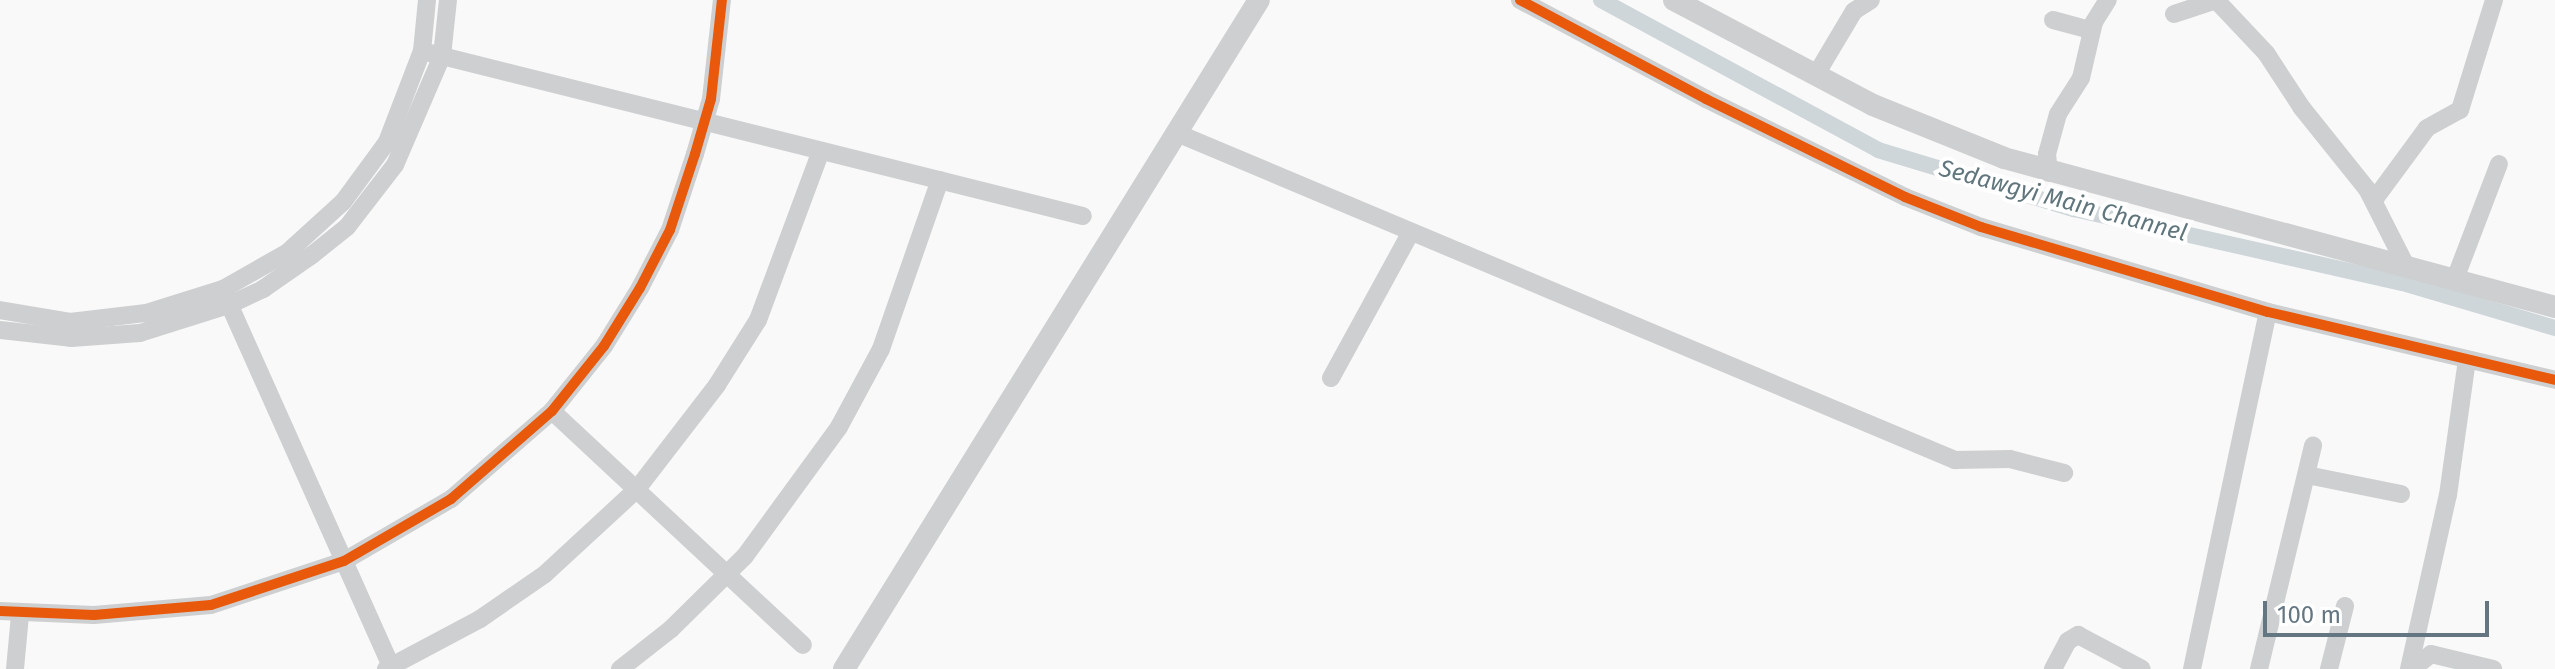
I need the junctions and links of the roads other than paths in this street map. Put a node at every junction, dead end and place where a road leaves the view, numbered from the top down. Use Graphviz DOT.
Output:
graph roads {
  1 [pos="427,0"];
  2 [pos="448,0"];
  3 [pos="722,0"];
  4 [pos="1259,0"];
  5 [pos="1520,0"];
  6 [pos="1674,0"];
  7 [pos="1871,0"];
  8 [pos="2108,0"];
  9 [pos="2216,0"];
  10 [pos="2494,0"];
  11 [pos="2174,14"];
  12 [pos="2053,20"];
  13 [pos="2091,30"];
  14 [pos="422,51"];
  15 [pos="442,56"];
  16 [pos="1817,73"];
  17 [pos="704,124"];
  18 [pos="1179,134"];
  19 [pos="821,151"];
  20 [pos="2499,164"];
  21 [pos="2049,173"];
  22 [pos="940,180"];
  23 [pos="2374,200"];
  24 [pos="1083,216"];
  25 [pos="1411,232"];
  26 [pos="2407,268"];
  27 [pos="2455,279"];
  28 [pos="226,297"];
  29 [pos="2555,307"];
  30 [pos="0,310"];
  31 [pos="2268,312"];
  32 [pos="0,330"];
  33 [pos="2467,360"];
  34 [pos="1331,378"];
  35 [pos="2555,380"];
  36 [pos="552,411"];
  37 [pos="2313,445"];
  38 [pos="2064,473"];
  39 [pos="2307,475"];
  40 [pos="2401,494"];
  41 [pos="344,561"];
  42 [pos="2345,606"];
  43 [pos="0,611"];
  44 [pos="20,615"];
  45 [pos="803,645"];
  46 [pos="390,668"];
  47 [pos="15,669"];
  48 [pos="620,669"];
  49 [pos="844,669"];
  50 [pos="2053,669"];
  51 [pos="2142,669"];
  52 [pos="2192,669"];
  53 [pos="2259,669"];
  54 [pos="2329,669"];
  55 [pos="2411,669"];
  56 [pos="2493,669"];
  1 -- 14 [label="street"];
  2 -- 15 [label="street"];
  3 -- 17 [label="street"];
  4 -- 18 [label="street"];
  5 -- 31 [label="street"];
  6 -- 16 [label="street"];
  7 -- 16 [label="street"];
  8 -- 13 [label="street"];
  9 -- 11 [label="street"];
  9 -- 23 [label="street"];
  10 -- 23 [label="street"];
  12 -- 13 [label="street"];
  13 -- 21 [label="street"];
  14 -- 15 [label="street"];
  14 -- 28 [label="street"];
  15 -- 17 [label="street"];
  15 -- 28 [label="street"];
  16 -- 21 [label="street"];
  17 -- 19 [label="street"];
  17 -- 36 [label="street"];
  18 -- 25 [label="street"];
  18 -- 49 [label="street"];
  19 -- 22 [label="street"];
  19 -- 46 [label="street"];
  20 -- 27 [label="street"];
  21 -- 26 [label="street"];
  22 -- 24 [label="street"];
  22 -- 48 [label="street"];
  23 -- 26 [label="street"];
  25 -- 34 [label="street"];
  25 -- 38 [label="street"];
  26 -- 27 [label="street"];
  27 -- 29 [label="street"];
  28 -- 30 [label="street"];
  28 -- 32 [label="street"];
  28 -- 41 [label="street"];
  31 -- 33 [label="street"];
  31 -- 52 [label="street"];
  33 -- 35 [label="street"];
  33 -- 55 [label="street"];
  36 -- 41 [label="street"];
  36 -- 45 [label="street"];
  37 -- 39 [label="street"];
  39 -- 40 [label="street"];
  39 -- 53 [label="street"];
  41 -- 44 [label="street"];
  41 -- 46 [label="street"];
  42 -- 54 [label="street"];
  43 -- 44 [label="street"];
  44 -- 47 [label="street"];
  50 -- 51 [label="street"];
  55 -- 56 [label="street"];
}
